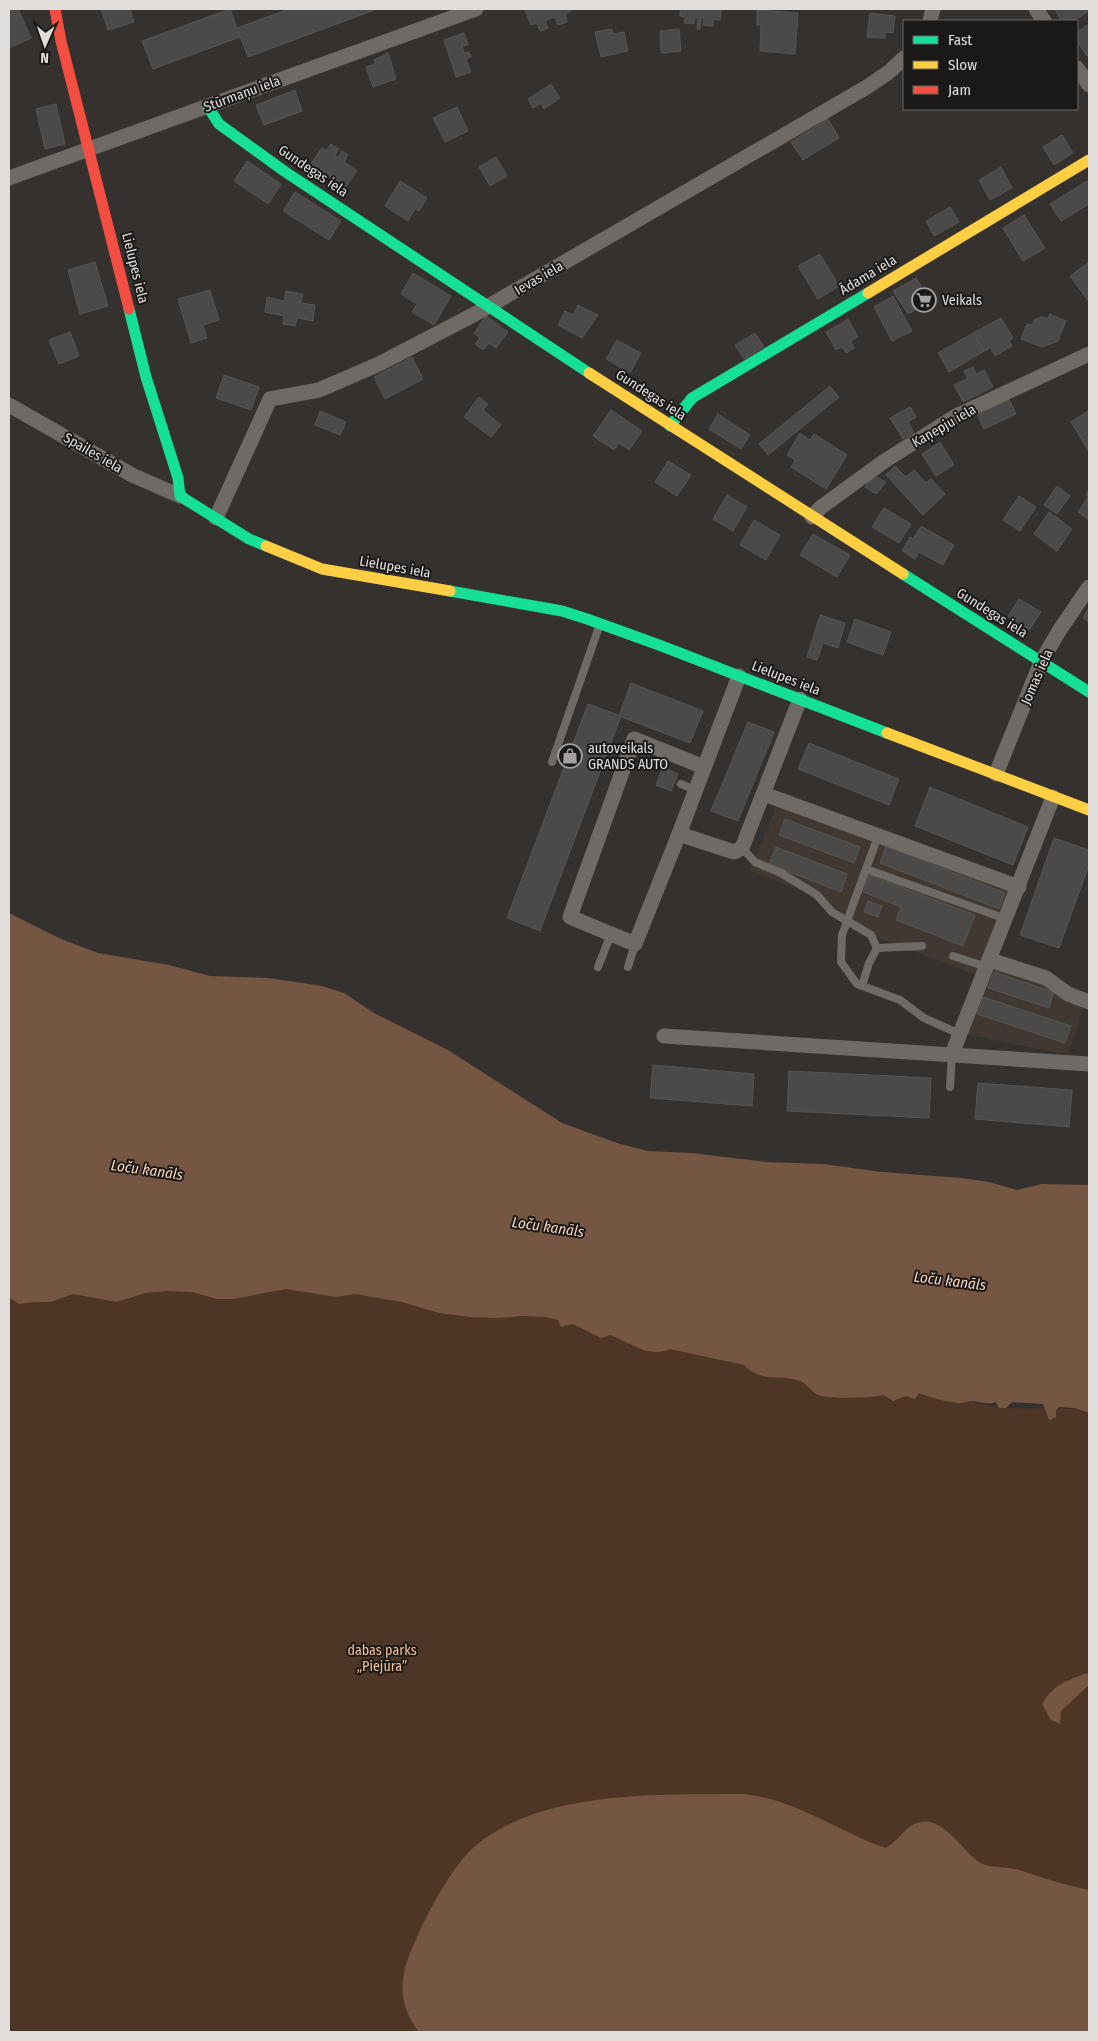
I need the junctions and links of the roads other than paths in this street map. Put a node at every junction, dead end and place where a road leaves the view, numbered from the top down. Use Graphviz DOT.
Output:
graph roads {
  1 [pos="55,9"];
  2 [pos="476,9"];
  3 [pos="1036,9"];
  4 [pos="1043,20"];
  5 [pos="903,59"];
  6 [pos="1078,69"];
  7 [pos="1089,85"];
  8 [pos="208,107"];
  9 [pos="90,148"];
  10 [pos="1089,160"];
  11 [pos="9,178"];
  12 [pos="489,306"];
  13 [pos="1089,354"];
  14 [pos="9,405"];
  15 [pos="670,426"];
  16 [pos="180,496"];
  17 [pos="812,517"];
  18 [pos="216,518"];
  19 [pos="1089,587"];
  20 [pos="601,623"];
  21 [pos="1041,662"];
  22 [pos="739,676"];
  23 [pos="1089,692"];
  24 [pos="800,699"];
  25 [pos="552,762"];
  26 [pos="704,767"];
  27 [pos="996,774"];
  28 [pos="680,784"];
  29 [pos="695,790"];
  30 [pos="764,794"];
  31 [pos="1054,797"];
  32 [pos="1089,810"];
  33 [pos="679,834"];
  34 [pos="878,836"];
  35 [pos="742,848"];
  36 [pos="866,869"];
  37 [pos="1019,887"];
  38 [pos="1006,919"];
  39 [pos="847,921"];
  40 [pos="611,934"];
  41 [pos="635,944"];
  42 [pos="922,946"];
  43 [pos="877,948"];
  44 [pos="953,956"];
  45 [pos="988,964"];
  46 [pos="598,966"];
  47 [pos="628,967"];
  48 [pos="862,986"];
  49 [pos="1089,1002"];
  50 [pos="960,1034"];
  51 [pos="664,1036"];
  52 [pos="952,1054"];
  53 [pos="1089,1064"];
  54 [pos="950,1087"];
  1 -- 9 [label="street, Lielupes iela"];
  2 -- 8 [label="street, Stūrmaņu iela"];
  3 -- 4 [label="street"];
  5 -- 12 [label="street, Ievas iela"];
  6 -- 7 [label="street"];
  8 -- 9 [label="street, Stūrmaņu iela"];
  8 -- 12 [label="street, Gundegas iela"];
  9 -- 11 [label="street, Stūrmaņu iela"];
  9 -- 16 [label="street, Lielupes iela"];
  10 -- 15 [label="street, Ādama iela"];
  12 -- 15 [label="street, Gundegas iela"];
  12 -- 18 [label="street, Ievas iela"];
  13 -- 17 [label="street, Kaņepju iela"];
  14 -- 16 [label="street, Spailes iela"];
  15 -- 17 [label="street, Gundegas iela"];
  16 -- 18 [label="street, Lielupes iela"];
  17 -- 21 [label="street, Gundegas iela"];
  18 -- 20 [label="street, Lielupes iela"];
  19 -- 21 [label="street, Jomas iela"];
  20 -- 22 [label="street, Lielupes iela"];
  20 -- 25 [label="lane"];
  21 -- 23 [label="street, Gundegas iela"];
  21 -- 27 [label="street, Jomas iela"];
  22 -- 24 [label="street, Lielupes iela"];
  22 -- 26 [label="street"];
  24 -- 27 [label="street, Lielupes iela"];
  24 -- 30 [label="street"];
  26 -- 29 [label="street"];
  26 -- 40 [label="street"];
  27 -- 31 [label="street, Lielupes iela"];
  28 -- 29 [label="lane"];
  29 -- 33 [label="street"];
  30 -- 34 [label="street"];
  30 -- 35 [label="street"];
  31 -- 32 [label="street, Lielupes iela"];
  31 -- 37 [label="street"];
  33 -- 35 [label="street"];
  33 -- 41 [label="street"];
  34 -- 36 [label="lane"];
  34 -- 37 [label="street"];
  35 -- 39 [label="lane"];
  36 -- 38 [label="lane"];
  36 -- 39 [label="lane"];
  37 -- 38 [label="street"];
  38 -- 45 [label="street"];
  39 -- 43 [label="lane"];
  39 -- 48 [label="lane"];
  40 -- 41 [label="street"];
  40 -- 46 [label="lane"];
  41 -- 47 [label="lane"];
  42 -- 43 [label="lane"];
  43 -- 48 [label="lane"];
  44 -- 45 [label="lane"];
  45 -- 49 [label="street"];
  45 -- 50 [label="street"];
  48 -- 50 [label="lane"];
  50 -- 52 [label="street"];
  51 -- 52 [label="street"];
  52 -- 53 [label="street"];
  52 -- 54 [label="lane"];
}
